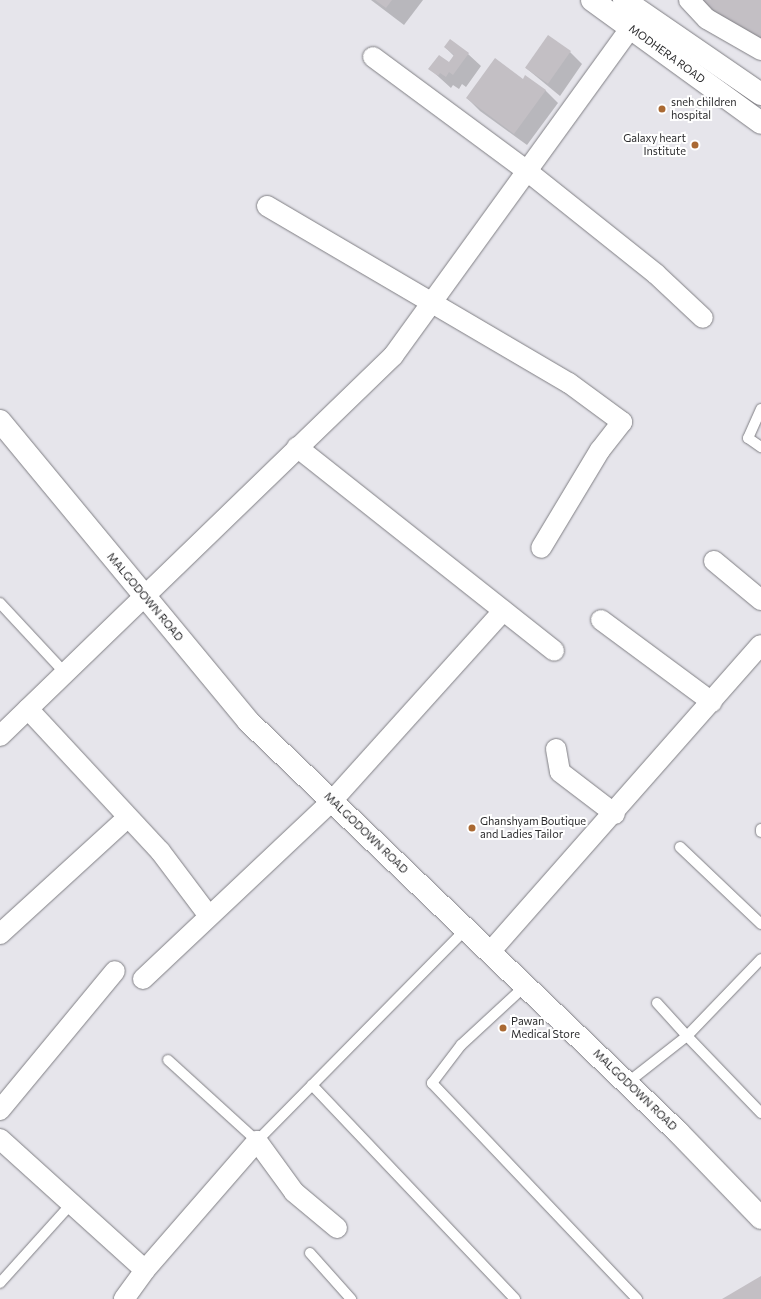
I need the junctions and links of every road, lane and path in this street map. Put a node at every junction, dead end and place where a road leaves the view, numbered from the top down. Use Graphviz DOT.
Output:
graph roads {
  1 [pos="592,0"];
  2 [pos="624,0"];
  3 [pos="689,0"];
  4 [pos="636,20"];
  5 [pos="761,50"];
  6 [pos="373,56"];
  7 [pos="761,94"];
  8 [pos="761,123"];
  9 [pos="527,171"];
  10 [pos="267,206"];
  11 [pos="432,302"];
  12 [pos="703,318"];
  13 [pos="761,408"];
  14 [pos="0,421"];
  15 [pos="761,447"];
  16 [pos="297,448"];
  17 [pos="541,548"];
  18 [pos="714,561"];
  19 [pos="144,596"];
  20 [pos="761,600"];
  21 [pos="0,604"];
  22 [pos="503,611"];
  23 [pos="601,620"];
  24 [pos="761,645"];
  25 [pos="554,650"];
  26 [pos="65,673"];
  27 [pos="712,702"];
  28 [pos="28,709"];
  29 [pos="0,736"];
  30 [pos="556,749"];
  31 [pos="332,801"];
  32 [pos="615,814"];
  33 [pos="128,816"];
  34 [pos="680,847"];
  35 [pos="210,916"];
  36 [pos="761,924"];
  37 [pos="466,928"];
  38 [pos="0,934"];
  39 [pos="490,952"];
  40 [pos="761,959"];
  41 [pos="115,971"];
  42 [pos="144,979"];
  43 [pos="525,986"];
  44 [pos="657,1003"];
  45 [pos="687,1036"];
  46 [pos="168,1060"];
  47 [pos="627,1083"];
  48 [pos="312,1085"];
  49 [pos="0,1110"];
  50 [pos="761,1113"];
  51 [pos="0,1139"];
  52 [pos="257,1141"];
  53 [pos="72,1203"];
  54 [pos="761,1218"];
  55 [pos="337,1228"];
  56 [pos="310,1252"];
  57 [pos="145,1270"];
  58 [pos="0,1283"];
  59 [pos="124,1299"];
  60 [pos="351,1299"];
  61 [pos="515,1299"];
  62 [pos="637,1299"];
  1 -- 4 [label="street, MODHERA ROAD"];
  2 -- 4 [label="street"];
  3 -- 5 [label="street"];
  4 -- 7 [label="street"];
  4 -- 8 [label="street, MODHERA ROAD"];
  4 -- 9 [label="street"];
  6 -- 9 [label="street"];
  9 -- 11 [label="street"];
  9 -- 12 [label="street"];
  10 -- 11 [label="street"];
  11 -- 16 [label="street"];
  11 -- 17 [label="street"];
  13 -- 15 [label="lane"];
  14 -- 19 [label="street, MALGODOWN ROAD"];
  16 -- 19 [label="street"];
  16 -- 22 [label="street"];
  18 -- 20 [label="street"];
  19 -- 26 [label="street"];
  19 -- 31 [label="street, MALGODOWN ROAD"];
  21 -- 26 [label="lane"];
  22 -- 25 [label="street"];
  22 -- 31 [label="street"];
  23 -- 27 [label="street"];
  24 -- 27 [label="street"];
  26 -- 28 [label="street"];
  27 -- 32 [label="street"];
  28 -- 29 [label="street"];
  28 -- 33 [label="street"];
  30 -- 32 [label="street"];
  31 -- 35 [label="street"];
  31 -- 37 [label="street, MALGODOWN ROAD"];
  32 -- 39 [label="street"];
  33 -- 35 [label="street"];
  33 -- 38 [label="street"];
  34 -- 36 [label="lane"];
  35 -- 42 [label="street"];
  37 -- 39 [label="street, MALGODOWN ROAD"];
  37 -- 48 [label="lane"];
  39 -- 43 [label="street, MALGODOWN ROAD"];
  40 -- 45 [label="lane"];
  41 -- 49 [label="street"];
  43 -- 47 [label="street, MALGODOWN ROAD"];
  43 -- 62 [label="lane"];
  44 -- 45 [label="lane"];
  45 -- 47 [label="lane"];
  45 -- 50 [label="lane"];
  46 -- 52 [label="lane"];
  47 -- 54 [label="street, MALGODOWN ROAD"];
  48 -- 52 [label="lane"];
  48 -- 61 [label="lane"];
  51 -- 53 [label="street"];
  52 -- 55 [label="street"];
  52 -- 57 [label="street"];
  53 -- 57 [label="street"];
  53 -- 58 [label="lane"];
  56 -- 60 [label="lane"];
  57 -- 59 [label="street"];
}
